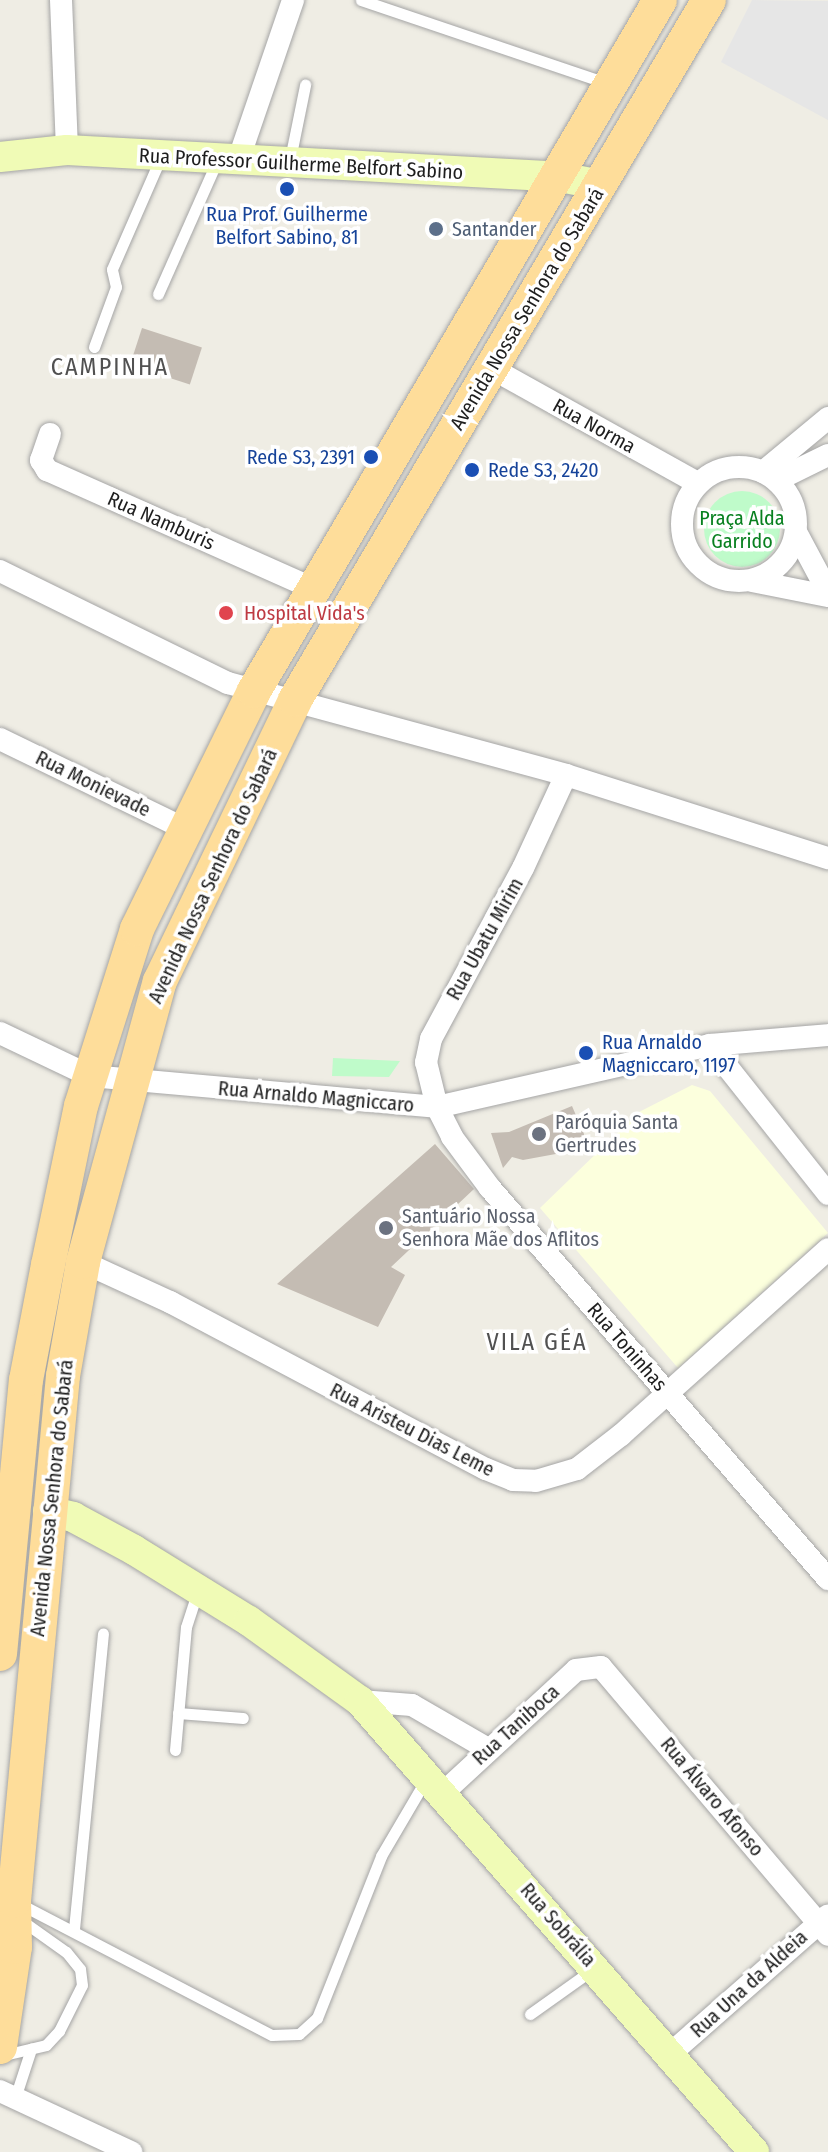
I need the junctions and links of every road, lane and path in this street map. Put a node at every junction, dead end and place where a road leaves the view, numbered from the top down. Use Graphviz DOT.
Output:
graph roads {
  1 [pos="61,0"];
  2 [pos="293,0"];
  3 [pos="361,0"];
  4 [pos="660,0"];
  5 [pos="709,0"];
  6 [pos="305,85"];
  7 [pos="613,86"];
  8 [pos="67,150"];
  9 [pos="0,157"];
  10 [pos="161,157"];
  11 [pos="227,161"];
  12 [pos="289,164"];
  13 [pos="560,177"];
  14 [pos="601,185"];
  15 [pos="158,294"];
  16 [pos="94,347"];
  17 [pos="491,368"];
  18 [pos="828,418"];
  19 [pos="50,434"];
  20 [pos="828,455"];
  21 [pos="770,476"];
  22 [pos="698,483"];
  23 [pos="796,532"];
  24 [pos="0,571"];
  25 [pos="752,581"];
  26 [pos="312,588"];
  27 [pos="828,594"];
  28 [pos="254,691"];
  29 [pos="295,700"];
  30 [pos="0,739"];
  31 [pos="566,775"];
  32 [pos="185,829"];
  33 [pos="828,858"];
  34 [pos="0,1033"];
  35 [pos="828,1035"];
  36 [pos="710,1045"];
  37 [pos="90,1076"];
  38 [pos="129,1083"];
  39 [pos="437,1107"];
  40 [pos="828,1194"];
  41 [pos="828,1249"];
  42 [pos="83,1262"];
  43 [pos="666,1393"];
  44 [pos="10,1419"];
  45 [pos="48,1511"];
  46 [pos="828,1579"];
  47 [pos="198,1590"];
  48 [pos="2,1606"];
  49 [pos="103,1633"];
  50 [pos="0,1654"];
  51 [pos="592,1664"];
  52 [pos="360,1701"];
  53 [pos="178,1713"];
  54 [pos="243,1718"];
  55 [pos="488,1749"];
  56 [pos="175,1750"];
  57 [pos="437,1784"];
  58 [pos="11,1920"];
  59 [pos="824,1924"];
  60 [pos="74,1929"];
  61 [pos="595,1968"];
  62 [pos="530,2014"];
  63 [pos="16,2048"];
  64 [pos="670,2054"];
  65 [pos="0,2056"];
  66 [pos="7,2094"];
  67 [pos="131,2152"];
  68 [pos="754,2152"];
  1 -- 8 [label="street"];
  2 -- 11 [label="street"];
  3 -- 7 [label="lane"];
  4 -- 7 [label="main road, Avenida Nossa Senhora do Sabará"];
  5 -- 14 [label="main road, Avenida Nossa Senhora do Sabará"];
  6 -- 12 [label="lane"];
  7 -- 13 [label="main road, Avenida Nossa Senhora do Sabará"];
  8 -- 9 [label="street, Rua Professor Guilherme Belfort Sabino"];
  8 -- 10 [label="street, Rua Professor Guilherme Belfort Sabino"];
  10 -- 11 [label="street, Rua Professor Guilherme Belfort Sabino"];
  10 -- 16 [label="lane"];
  11 -- 12 [label="street, Rua Professor Guilherme Belfort Sabino"];
  11 -- 15 [label="lane"];
  12 -- 13 [label="street, Rua Professor Guilherme Belfort Sabino"];
  13 -- 14 [label="street, Rua Professor Guilherme Belfort Sabino"];
  13 -- 26 [label="main road, Avenida Nossa Senhora do Sabará"];
  14 -- 17 [label="main road, Avenida Nossa Senhora do Sabará"];
  17 -- 22 [label="street, Rua Norma"];
  17 -- 29 [label="main road, Avenida Nossa Senhora do Sabará"];
  18 -- 21 [label="street"];
  19 -- 26 [label="street, Rua Namburis"];
  20 -- 21 [label="street"];
  21 -- 22 [label="street"];
  21 -- 23 [label="street"];
  22 -- 25 [label="street"];
  23 -- 25 [label="street"];
  23 -- 27 [label="street"];
  24 -- 28 [label="street"];
  25 -- 27 [label="street"];
  26 -- 28 [label="main road, Avenida Nossa Senhora do Sabará"];
  28 -- 29 [label="street"];
  28 -- 32 [label="main road, Avenida Nossa Senhora do Sabará"];
  29 -- 31 [label="street"];
  29 -- 38 [label="main road, Avenida Nossa Senhora do Sabará"];
  30 -- 32 [label="street, Rua Monievade"];
  31 -- 33 [label="street"];
  31 -- 39 [label="street, Rua Ubatu Mirim"];
  32 -- 37 [label="main road, Avenida Nossa Senhora do Sabará"];
  34 -- 37 [label="street, Rua Arnaldo Magniccaro"];
  35 -- 36 [label="street, Rua Arnaldo Magniccaro"];
  36 -- 39 [label="street, Rua Arnaldo Magniccaro"];
  36 -- 40 [label="street"];
  37 -- 38 [label="street, Rua Arnaldo Magniccaro"];
  37 -- 44 [label="main road, Avenida Nossa Senhora do Sabará"];
  38 -- 39 [label="street, Rua Arnaldo Magniccaro"];
  38 -- 42 [label="main road, Avenida Nossa Senhora do Sabará"];
  39 -- 43 [label="street, Rua Toninhas"];
  41 -- 43 [label="street, Rua Aristeu Dias Leme"];
  42 -- 43 [label="street, Rua Aristeu Dias Leme"];
  42 -- 45 [label="main road, Avenida Nossa Senhora do Sabará"];
  43 -- 46 [label="street, Rua Toninhas"];
  44 -- 48 [label="main road, Avenida Nossa Senhora do Sabará"];
  45 -- 47 [label="street, Rua Sobrália"];
  45 -- 58 [label="main road, Avenida Nossa Senhora do Sabará"];
  47 -- 52 [label="street, Rua Sobrália"];
  47 -- 53 [label="lane"];
  48 -- 50 [label="main road, Avenida Nossa Senhora do Sabará"];
  49 -- 60 [label="lane"];
  51 -- 55 [label="street, Rua Taniboca"];
  51 -- 59 [label="street, Rua Álvaro Afonso"];
  52 -- 55 [label="street"];
  52 -- 57 [label="street, Rua Sobrália"];
  53 -- 54 [label="lane"];
  53 -- 56 [label="lane"];
  55 -- 57 [label="street, Rua Taniboca"];
  57 -- 60 [label="lane"];
  57 -- 61 [label="street, Rua Sobrália"];
  58 -- 60 [label="lane"];
  58 -- 63 [label="main road, Avenida Nossa Senhora do Sabará"];
  58 -- 63 [label="lane"];
  59 -- 64 [label="street, Rua Una da Aldeia"];
  61 -- 62 [label="lane"];
  61 -- 64 [label="street, Rua Sobrália"];
  63 -- 65 [label="lane"];
  63 -- 66 [label="lane"];
  64 -- 68 [label="street, Rua Sobrália"];
  66 -- 67 [label="street"];
}
